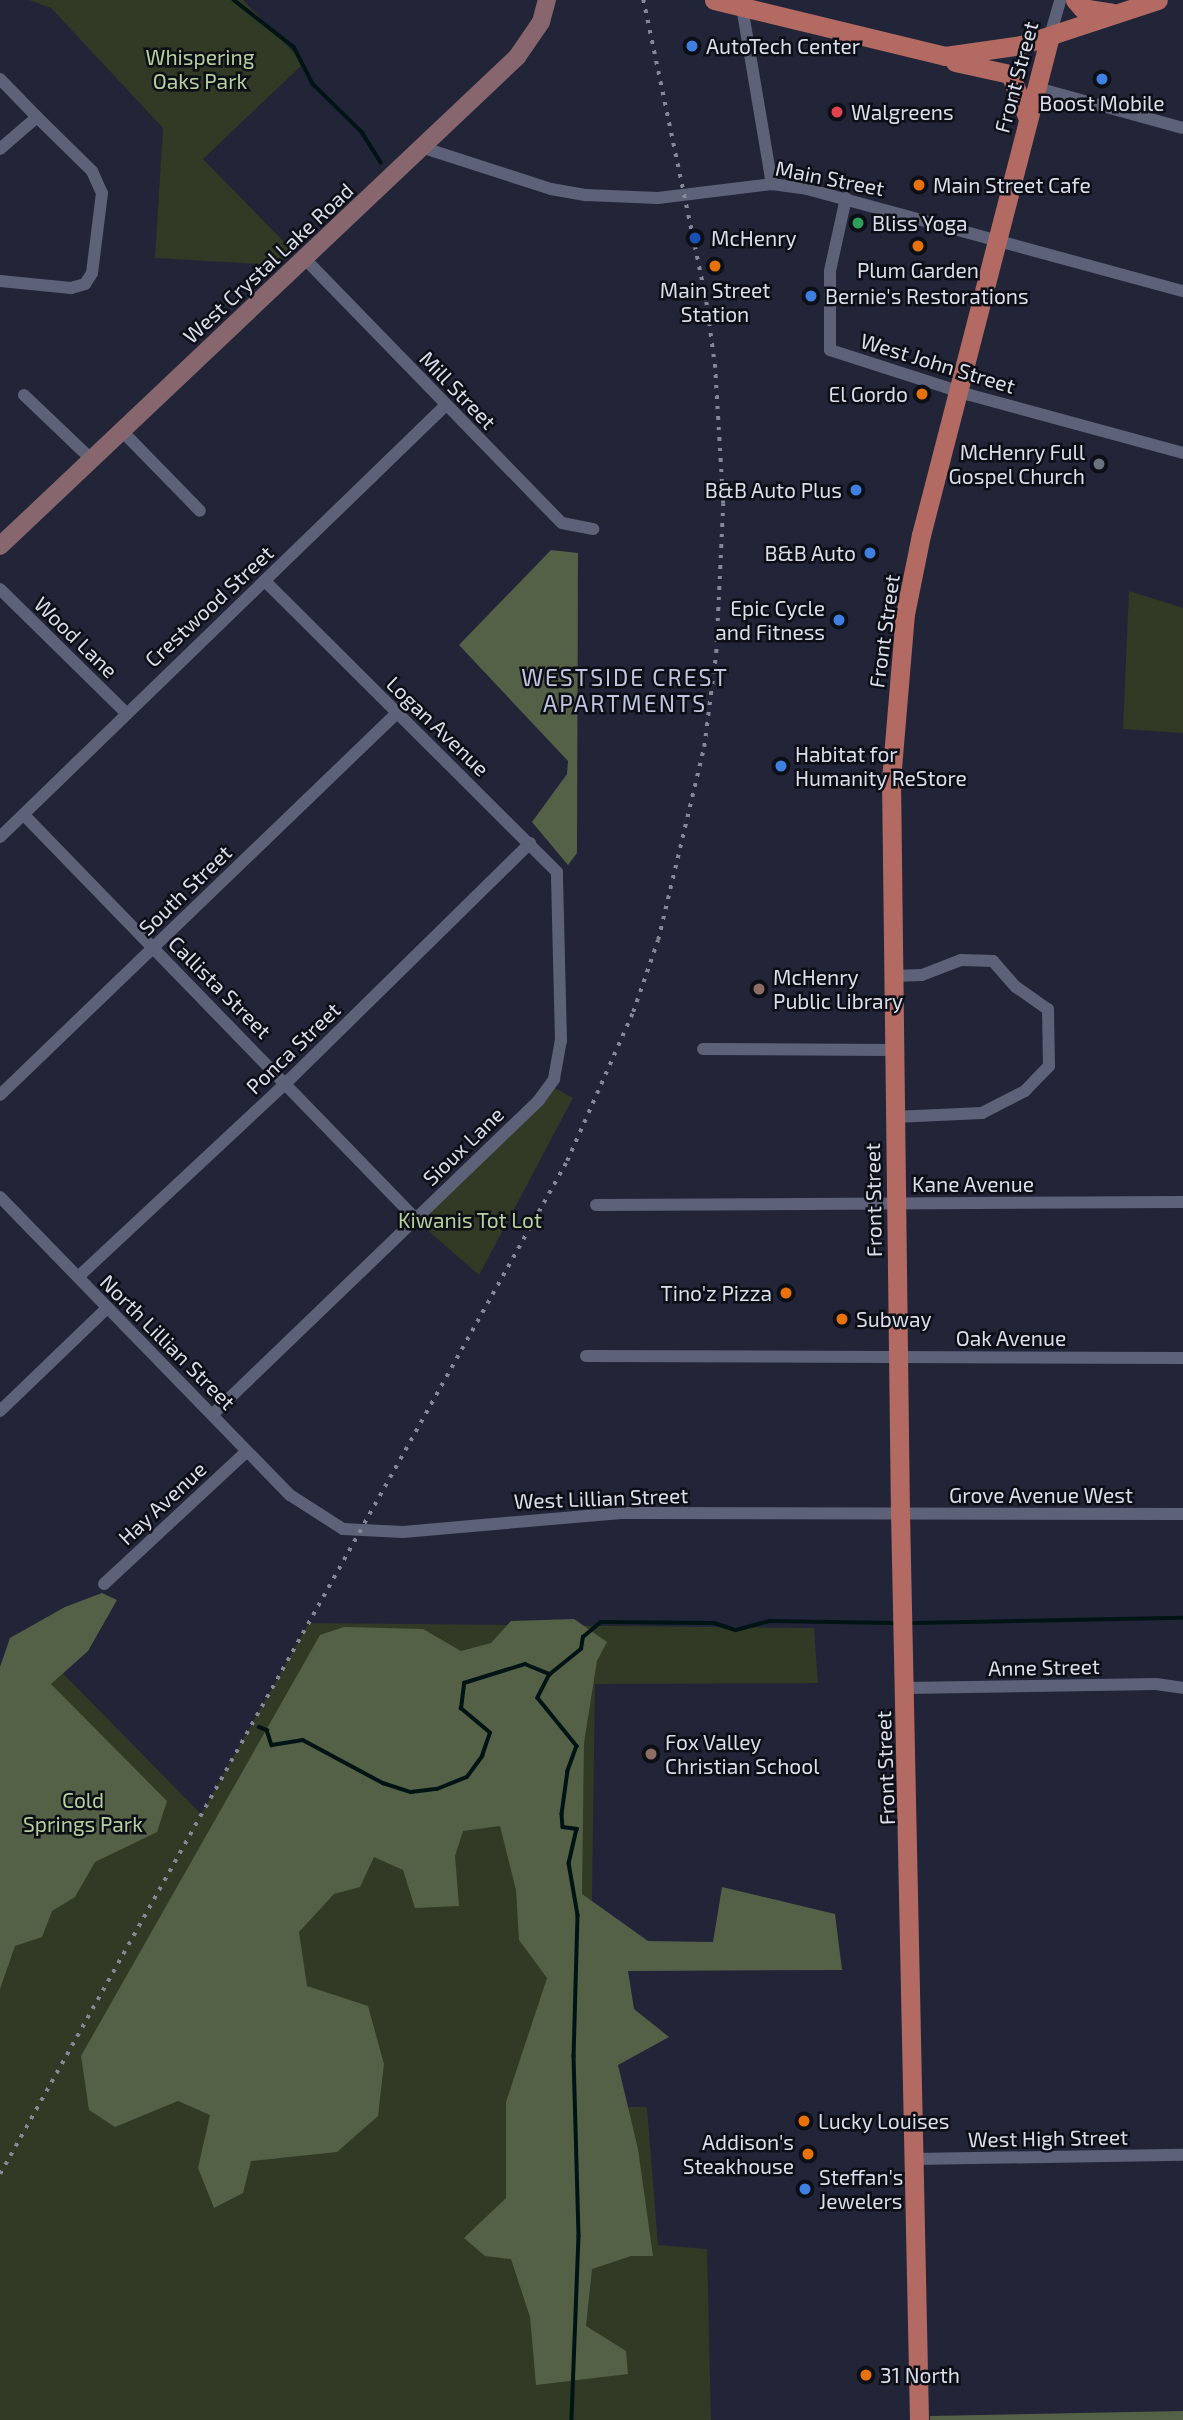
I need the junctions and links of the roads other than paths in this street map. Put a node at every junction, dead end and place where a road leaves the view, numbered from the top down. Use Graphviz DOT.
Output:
graph roads {
  1 [pos="547,0"];
  2 [pos="714,0"];
  3 [pos="1060,0"];
  4 [pos="1075,0"];
  5 [pos="1158,0"];
  6 [pos="741,3"];
  7 [pos="1117,13"];
  8 [pos="1050,36"];
  9 [pos="945,56"];
  10 [pos="0,79"];
  11 [pos="1037,89"];
  12 [pos="37,117"];
  13 [pos="1028,119"];
  14 [pos="1183,128"];
  15 [pos="424,148"];
  16 [pos="0,149"];
  17 [pos="772,184"];
  18 [pos="846,198"];
  19 [pos="995,238"];
  20 [pos="305,259"];
  21 [pos="0,281"];
  22 [pos="1183,291"];
  23 [pos="955,389"];
  24 [pos="24,395"];
  25 [pos="446,405"];
  26 [pos="122,432"];
  27 [pos="1183,453"];
  28 [pos="92,460"];
  29 [pos="201,511"];
  30 [pos="593,530"];
  31 [pos="0,546"];
  32 [pos="265,581"];
  33 [pos="0,589"];
  34 [pos="125,712"];
  35 [pos="397,713"];
  36 [pos="24,815"];
  37 [pos="0,837"];
  38 [pos="530,843"];
  39 [pos="561,910"];
  40 [pos="153,947"];
  41 [pos="892,976"];
  42 [pos="703,1049"];
  43 [pos="893,1050"];
  44 [pos="287,1082"];
  45 [pos="0,1095"];
  46 [pos="894,1117"];
  47 [pos="0,1197"];
  48 [pos="1183,1202"];
  49 [pos="896,1203"];
  50 [pos="596,1205"];
  51 [pos="415,1219"];
  52 [pos="78,1277"];
  53 [pos="106,1309"];
  54 [pos="586,1356"];
  55 [pos="898,1356"];
  56 [pos="1183,1358"];
  57 [pos="0,1411"];
  58 [pos="213,1414"];
  59 [pos="247,1451"];
  60 [pos="310,1511"];
  61 [pos="1183,1514"];
  62 [pos="900,1515"];
  63 [pos="104,1584"];
  64 [pos="905,1688"];
  65 [pos="1183,1688"];
  66 [pos="1183,2155"];
  67 [pos="914,2159"];
  68 [pos="919,2420"];
  1 -- 15 [label="street, West Crystal Lake Road"];
  2 -- 6 [label="main road"];
  3 -- 8 [label="street, Front Street"];
  4 -- 7 [label="main road"];
  5 -- 7 [label="main road"];
  6 -- 9 [label="main road"];
  6 -- 17 [label="street"];
  7 -- 8 [label="main road"];
  8 -- 9 [label="main road"];
  8 -- 11 [label="main road, Front Street"];
  9 -- 13 [label="main road"];
  10 -- 12 [label="street"];
  11 -- 13 [label="main road, Front Street"];
  11 -- 14 [label="street"];
  12 -- 16 [label="street"];
  12 -- 21 [label="street"];
  13 -- 19 [label="main road, Front Street"];
  15 -- 17 [label="street, Main Street"];
  15 -- 20 [label="street, West Crystal Lake Road"];
  17 -- 18 [label="street, Main Street"];
  18 -- 19 [label="street, Main Street"];
  18 -- 23 [label="street, West John Street"];
  19 -- 22 [label="street, Main Street"];
  19 -- 23 [label="main road, Front Street"];
  20 -- 25 [label="street, Mill Street"];
  20 -- 26 [label="street, West Crystal Lake Road"];
  23 -- 27 [label="street, West John Street"];
  23 -- 41 [label="main road, Front Street"];
  24 -- 28 [label="street"];
  25 -- 30 [label="street, Mill Street"];
  25 -- 32 [label="street, Crestwood Street"];
  26 -- 28 [label="street, West Crystal Lake Road"];
  26 -- 29 [label="street"];
  28 -- 31 [label="street, West Crystal Lake Road"];
  32 -- 34 [label="street, Crestwood Street"];
  32 -- 35 [label="street, Logan Avenue"];
  33 -- 34 [label="street, Wood Lane"];
  34 -- 36 [label="street, Crestwood Street"];
  35 -- 38 [label="street, Logan Avenue"];
  35 -- 40 [label="street, South Street"];
  36 -- 37 [label="street, Crestwood Street"];
  36 -- 40 [label="street, Callista Street"];
  38 -- 39 [label="street, Logan Avenue"];
  38 -- 44 [label="street, Ponca Street"];
  39 -- 51 [label="street, Sioux Lane"];
  40 -- 44 [label="street, Callista Street"];
  40 -- 45 [label="street, South Street"];
  41 -- 43 [label="main road, Front Street"];
  41 -- 46 [label="street"];
  42 -- 43 [label="street"];
  43 -- 46 [label="main road, Front Street"];
  44 -- 51 [label="street, Callista Street"];
  44 -- 52 [label="street, Ponca Street"];
  46 -- 49 [label="main road, Front Street"];
  47 -- 52 [label="street, North Lillian Street"];
  48 -- 49 [label="street, Kane Avenue"];
  49 -- 50 [label="street, Kane Avenue"];
  49 -- 55 [label="main road, Front Street"];
  51 -- 58 [label="street, Sioux Lane"];
  52 -- 53 [label="street, North Lillian Street"];
  53 -- 57 [label="street"];
  53 -- 58 [label="street, North Lillian Street"];
  54 -- 55 [label="street, Oak Avenue"];
  55 -- 56 [label="street, Oak Avenue"];
  55 -- 62 [label="main road, Front Street"];
  58 -- 59 [label="street, North Lillian Street"];
  59 -- 60 [label="street, North Lillian Street"];
  59 -- 63 [label="street, Hay Avenue"];
  60 -- 62 [label="street, West Lillian Street"];
  61 -- 62 [label="street, Grove Avenue West"];
  62 -- 64 [label="main road, Front Street"];
  64 -- 65 [label="street, Anne Street"];
  64 -- 67 [label="main road, Front Street"];
  66 -- 67 [label="street, West High Street"];
  67 -- 68 [label="main road, Front Street"];
}
